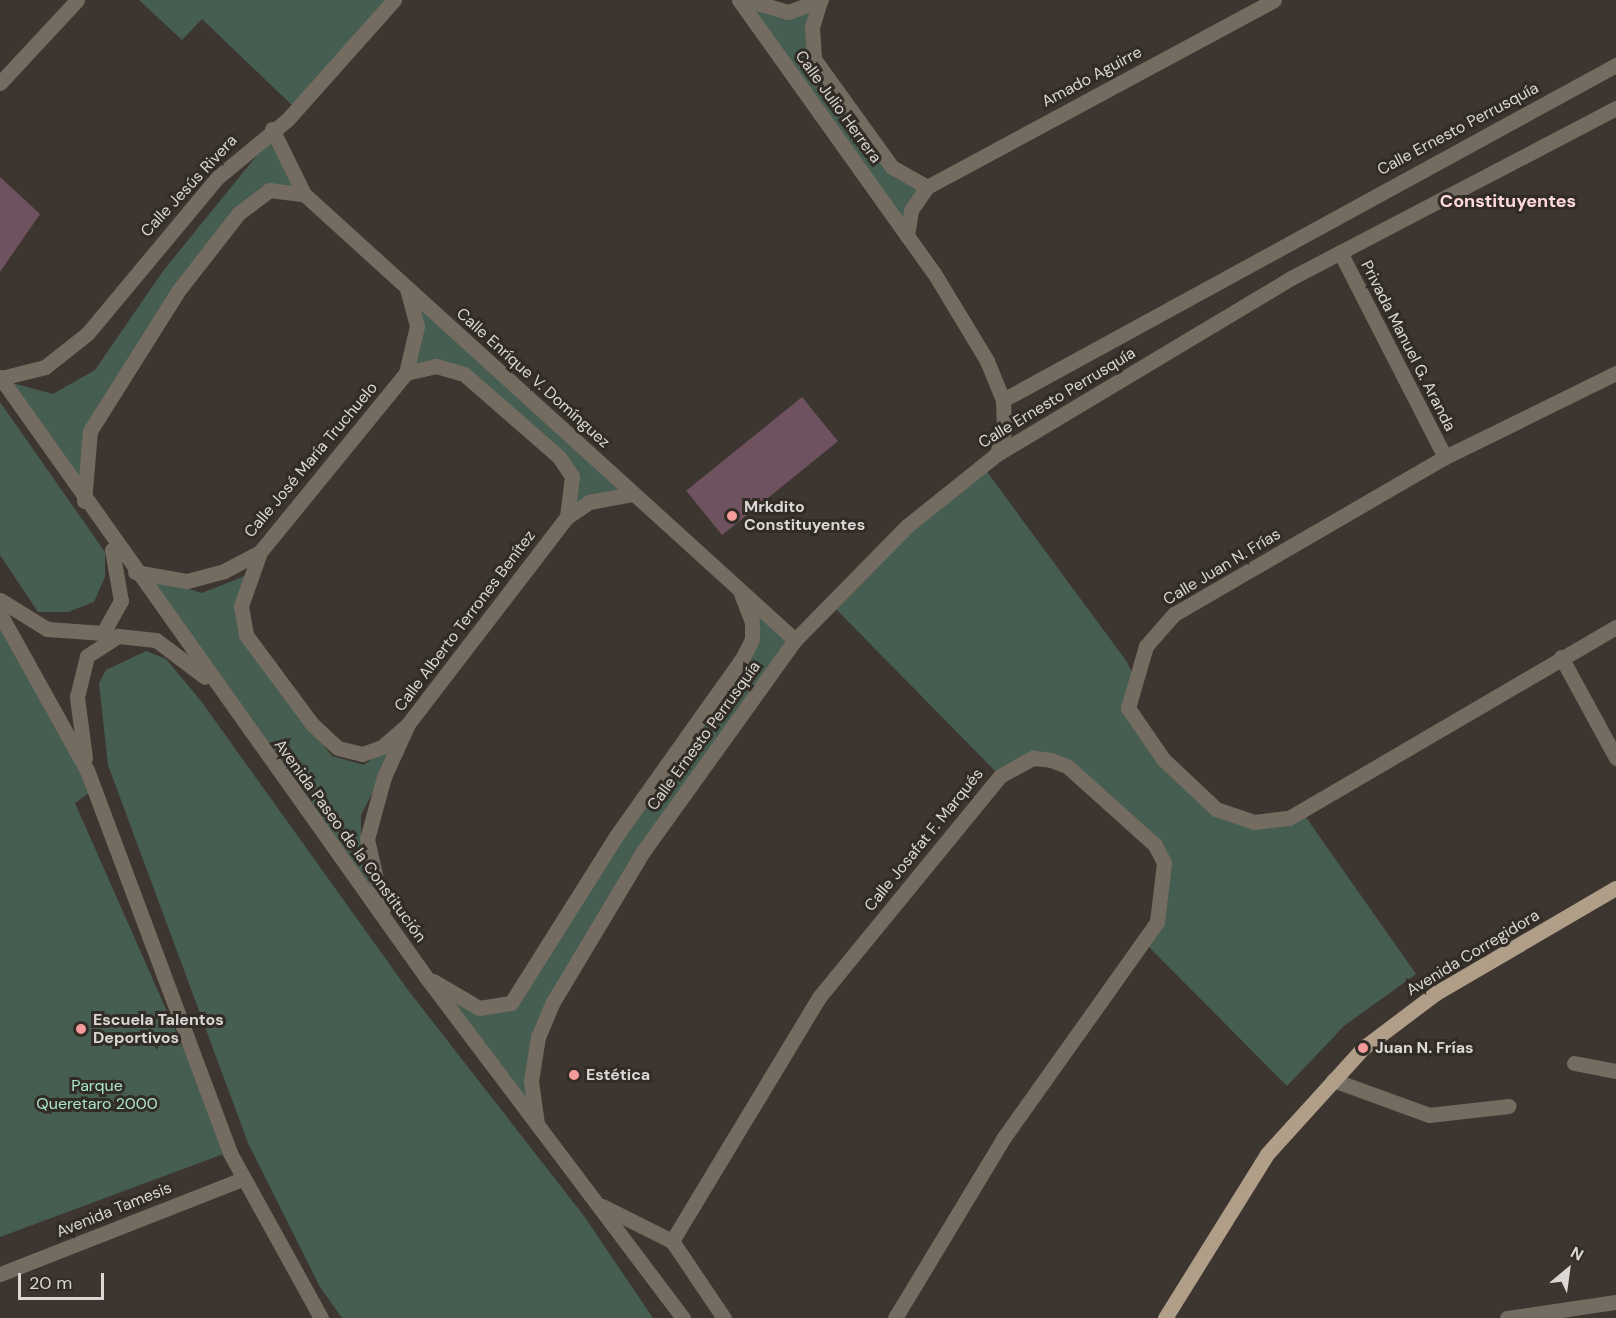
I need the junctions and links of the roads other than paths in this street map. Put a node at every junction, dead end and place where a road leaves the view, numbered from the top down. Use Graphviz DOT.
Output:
graph roads {
  1 [pos="77,0"];
  2 [pos="393,0"];
  3 [pos="739,0"];
  4 [pos="747,0"];
  5 [pos="821,0"];
  6 [pos="1274,0"];
  7 [pos="1616,65"];
  8 [pos="0,83"];
  9 [pos="1616,108"];
  10 [pos="272,129"];
  11 [pos="927,187"];
  12 [pos="304,194"];
  13 [pos="907,236"];
  14 [pos="1340,252"];
  15 [pos="407,288"];
  16 [pos="406,373"];
  17 [pos="1616,373"];
  18 [pos="0,378"];
  19 [pos="1003,400"];
  20 [pos="997,454"];
  21 [pos="1445,457"];
  22 [pos="633,494"];
  23 [pos="82,497"];
  24 [pos="567,517"];
  25 [pos="260,552"];
  26 [pos="135,572"];
  27 [pos="740,591"];
  28 [pos="0,600"];
  29 [pos="1,619"];
  30 [pos="1616,627"];
  31 [pos="795,640"];
  32 [pos="1561,657"];
  33 [pos="217,686"];
  34 [pos="408,724"];
  35 [pos="1616,758"];
  36 [pos="87,770"];
  37 [pos="1616,888"];
  38 [pos="387,922"];
  39 [pos="426,977"];
  40 [pos="1574,1064"];
  41 [pos="1616,1071"];
  42 [pos="1333,1080"];
  43 [pos="1508,1106"];
  44 [pos="537,1124"];
  45 [pos="242,1179"];
  46 [pos="598,1204"];
  47 [pos="672,1241"];
  48 [pos="0,1274"];
  49 [pos="1616,1302"];
  50 [pos="321,1318"];
  51 [pos="683,1318"];
  52 [pos="724,1318"];
  53 [pos="895,1318"];
  54 [pos="1165,1318"];
  55 [pos="1507,1318"];
  1 -- 8 [label="street"];
  2 -- 10 [label="street, Calle Jesús Rivera"];
  3 -- 13 [label="street, Calle Julio Herrera"];
  4 -- 5 [label="street"];
  5 -- 11 [label="street, Calle Julio Herrera"];
  6 -- 11 [label="street, Amado Aguirre"];
  7 -- 19 [label="street, Calle Ernesto Perrusquía"];
  9 -- 14 [label="street, Calle Ernesto Perrusquía"];
  10 -- 12 [label="street, Calle Enríque V. Domínguez"];
  10 -- 18 [label="street, Calle Jesús Rivera"];
  11 -- 13 [label="street"];
  12 -- 15 [label="street, Calle Enríque V. Domínguez"];
  12 -- 23 [label="street"];
  13 -- 19 [label="street, Calle Julio Herrera"];
  14 -- 20 [label="street, Calle Ernesto Perrusquía"];
  14 -- 21 [label="street, Privada Manuel G. Aranda"];
  15 -- 16 [label="street"];
  15 -- 22 [label="street, Calle Enríque V. Domínguez"];
  16 -- 24 [label="street"];
  16 -- 25 [label="street, Calle José María Truchuelo"];
  17 -- 21 [label="street, Calle Juan N. Frías"];
  18 -- 23 [label="street, Avenida Paseo de la Constitución"];
  19 -- 20 [label="street, Calle Julio Herrera"];
  20 -- 31 [label="street, Calle Ernesto Perrusquía"];
  21 -- 32 [label="street, Calle Juan N. Frías"];
  22 -- 24 [label="street"];
  22 -- 27 [label="street, Calle Enríque V. Domínguez"];
  23 -- 26 [label="street, Avenida Paseo de la Constitución"];
  23 -- 28 [label="street"];
  24 -- 34 [label="street, Calle Alberto Terrones Benítez"];
  25 -- 26 [label="street, Calle José María Truchuelo"];
  25 -- 34 [label="street"];
  26 -- 33 [label="street, Avenida Paseo de la Constitución"];
  27 -- 31 [label="street, Calle Enríque V. Domínguez"];
  27 -- 39 [label="street, Calle Ernesto Perrusquía"];
  29 -- 36 [label="street"];
  30 -- 32 [label="street, Calle Juan N. Frías"];
  31 -- 44 [label="street, Calle Ernesto Perrusquía"];
  32 -- 35 [label="street"];
  33 -- 36 [label="street"];
  33 -- 38 [label="street, Avenida Paseo de la Constitución"];
  34 -- 38 [label="street, Calle Alberto Terrones Benítez"];
  36 -- 45 [label="street"];
  37 -- 42 [label="main road, Avenida Corregidora"];
  38 -- 39 [label="street, Avenida Paseo de la Constitución"];
  39 -- 44 [label="street, Avenida Paseo de la Constitución"];
  40 -- 41 [label="street"];
  42 -- 43 [label="street"];
  42 -- 54 [label="main road, Avenida Corregidora"];
  44 -- 46 [label="street, Avenida Paseo de la Constitución"];
  45 -- 48 [label="street, Avenida Tamesis"];
  45 -- 50 [label="street"];
  46 -- 47 [label="street"];
  46 -- 51 [label="street, Avenida Paseo de la Constitución"];
  47 -- 52 [label="street"];
  47 -- 53 [label="street, Calle Josafat F. Marqués"];
  49 -- 55 [label="street"];
}
